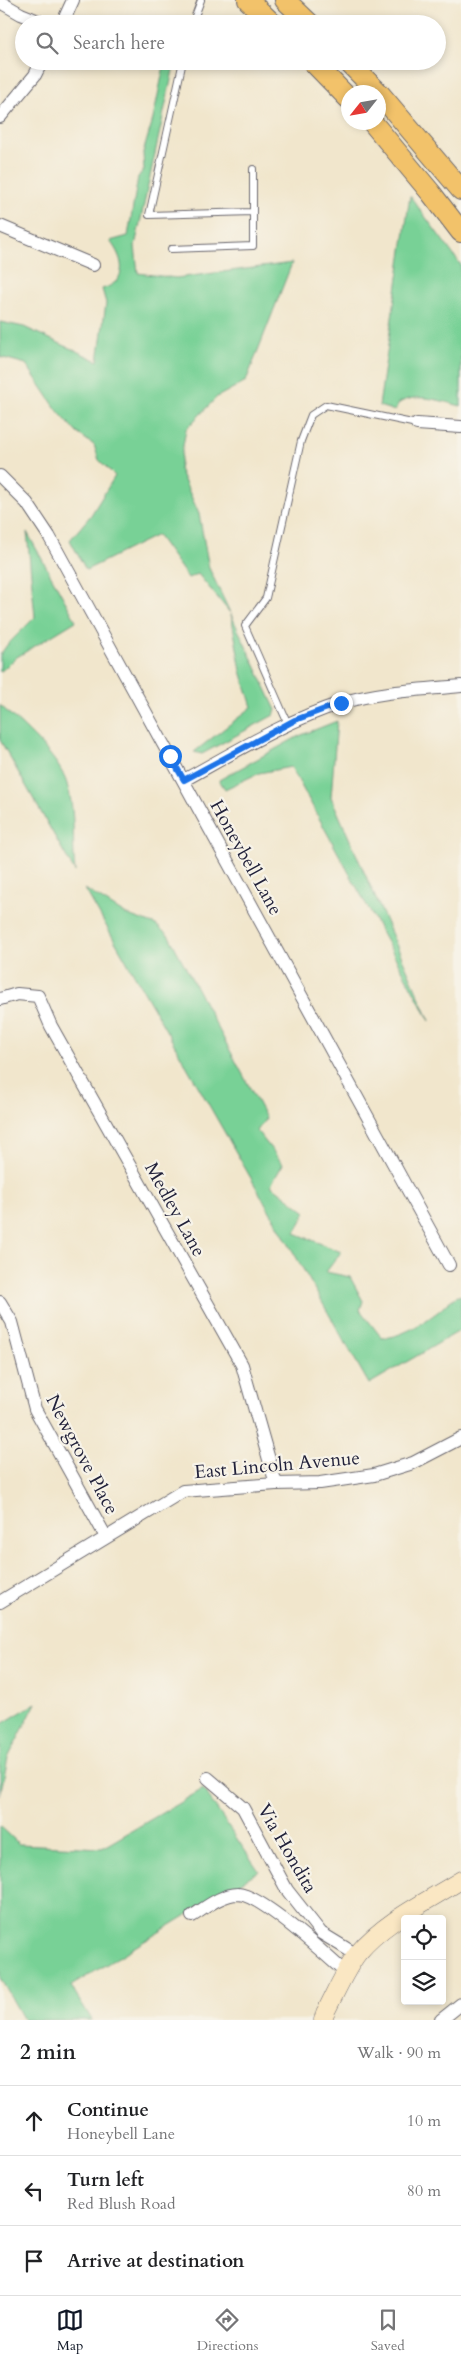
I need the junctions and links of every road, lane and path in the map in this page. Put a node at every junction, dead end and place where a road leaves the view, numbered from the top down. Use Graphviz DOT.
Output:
graph roads {
  1 [pos="73,0"];
  2 [pos="201,0"];
  3 [pos="248,0"];
  4 [pos="285,0"];
  5 [pos="0,2"];
  6 [pos="24,15"];
  7 [pos="66,15"];
  8 [pos="195,15"];
  9 [pos="264,15"];
  10 [pos="301,15"];
  11 [pos="36,70"];
  12 [pos="181,70"];
  13 [pos="321,70"];
  14 [pos="356,70"];
  15 [pos="341,91"];
  16 [pos="0,117"];
  17 [pos="379,130"];
  18 [pos="253,169"];
  19 [pos="461,190"];
  20 [pos="253,212"];
  21 [pos="0,226"];
  22 [pos="461,232"];
  23 [pos="170,249"];
  24 [pos="93,265"];
  25 [pos="417,424"];
  26 [pos="461,427"];
  27 [pos="0,476"];
  28 [pos="461,686"];
  29 [pos="288,724"];
  30 [pos="184,780"];
  31 [pos="0,999"];
  32 [pos="449,1265"];
  33 [pos="0,1302"];
  34 [pos="461,1438"];
  35 [pos="276,1484"];
  36 [pos="106,1538"];
  37 [pos="0,1602"];
  38 [pos="208,1778"];
  39 [pos="461,1880"];
  40 [pos="192,1916"];
  41 [pos="357,1955"];
  42 [pos="346,1974"];
  43 [pos="461,2004"];
  44 [pos="323,2020"];
  45 [pos="441,2020"];
  1 -- 7 [label="street"];
  2 -- 8 [label="lane"];
  3 -- 9 [label="main road"];
  4 -- 10 [label="main road"];
  5 -- 6 [label="street"];
  11 -- 16 [label="street"];
  12 -- 20 [label="lane"];
  13 -- 15 [label="main road"];
  14 -- 19 [label="main road"];
  17 -- 22 [label="main road"];
  18 -- 20 [label="lane"];
  20 -- 23 [label="lane"];
  21 -- 24 [label="street"];
  25 -- 26 [label="street"];
  25 -- 29 [label="lane"];
  27 -- 30 [label="street, Honeybell Lane"];
  28 -- 29 [label="street"];
  29 -- 30 [label="street"];
  30 -- 32 [label="street, Honeybell Lane"];
  31 -- 35 [label="street, Medley Lane"];
  33 -- 36 [label="street, Newgrove Place"];
  34 -- 35 [label="street, East Lincoln Avenue"];
  35 -- 36 [label="street, East Lincoln Avenue"];
  36 -- 37 [label="street, East Lincoln Avenue"];
  38 -- 41 [label="street, Via Hondita"];
  39 -- 41 [label="street"];
  40 -- 42 [label="street"];
  41 -- 42 [label="street"];
  42 -- 44 [label="street"];
  43 -- 45 [label="street"];
}
